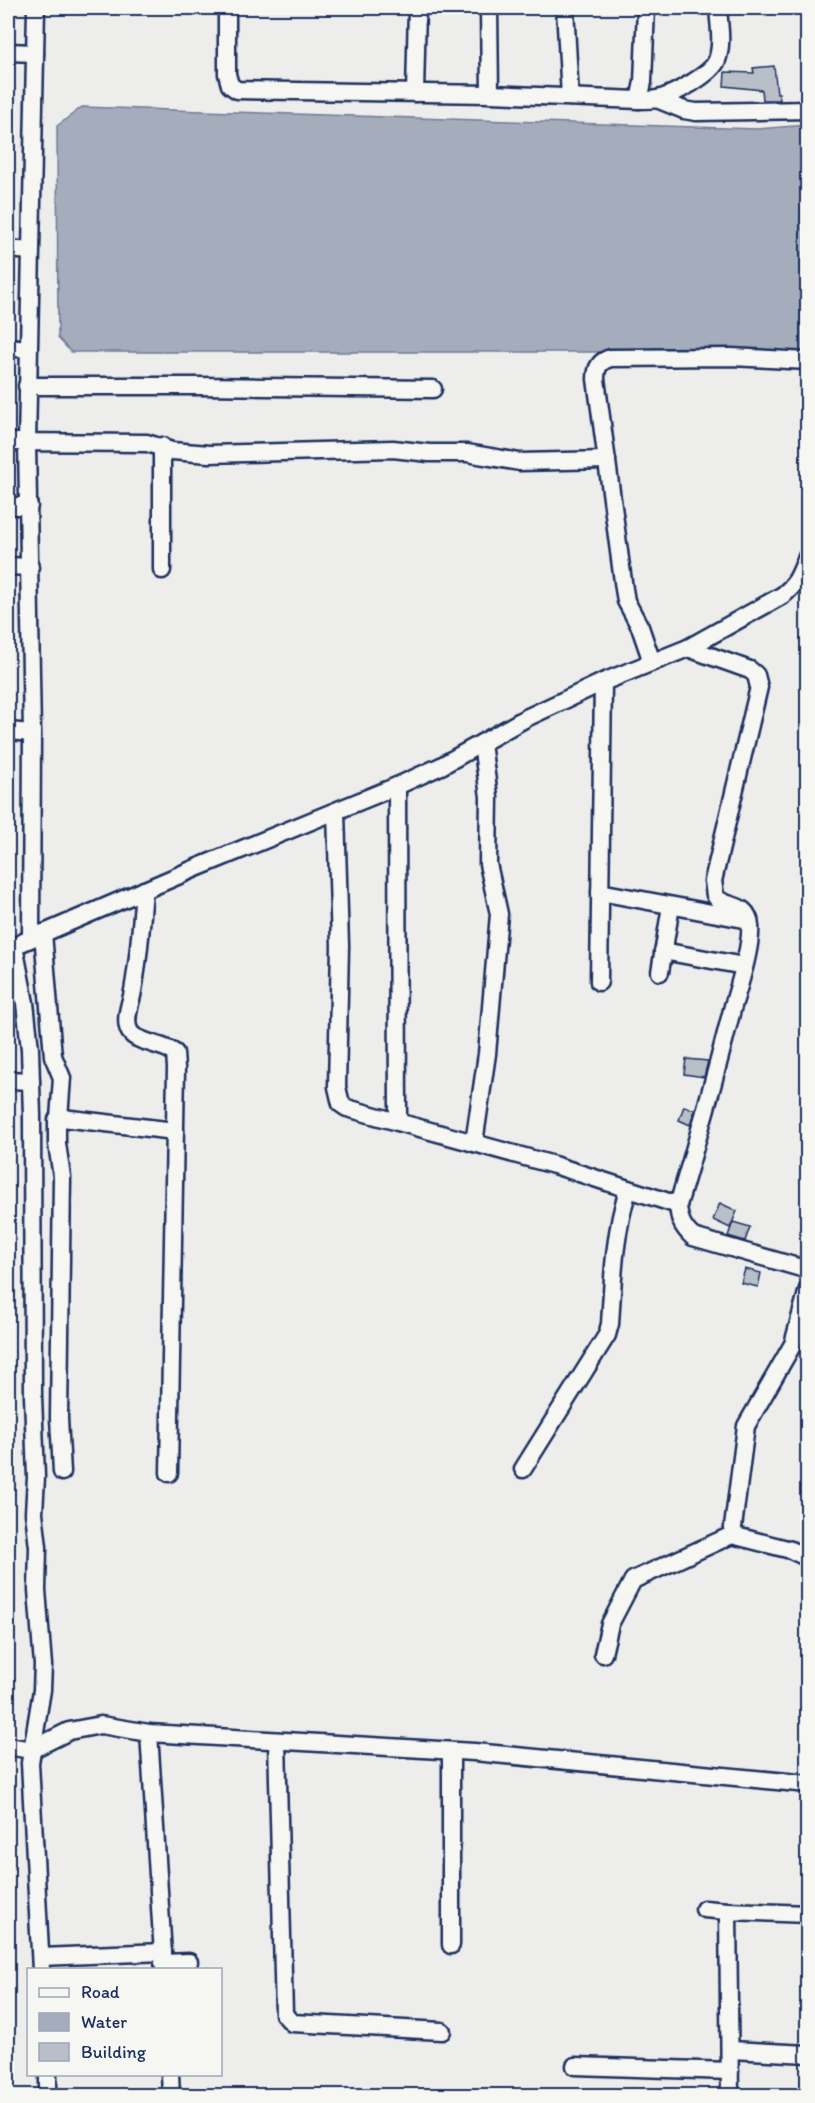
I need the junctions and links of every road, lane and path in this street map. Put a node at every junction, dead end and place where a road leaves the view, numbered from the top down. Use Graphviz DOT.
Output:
graph roads {
  1 [pos="36,8"];
  2 [pos="227,8"];
  3 [pos="417,8"];
  4 [pos="489,8"];
  5 [pos="565,8"];
  6 [pos="646,8"];
  7 [pos="718,8"];
  8 [pos="8,52"];
  9 [pos="35,53"];
  10 [pos="415,93"];
  11 [pos="490,94"];
  12 [pos="570,98"];
  13 [pos="657,99"];
  14 [pos="639,100"];
  15 [pos="807,110"];
  16 [pos="8,249"];
  17 [pos="30,251"];
  18 [pos="8,347"];
  19 [pos="28,349"];
  20 [pos="807,361"];
  21 [pos="27,386"];
  22 [pos="433,389"];
  23 [pos="8,442"];
  24 [pos="27,443"];
  25 [pos="162,446"];
  26 [pos="607,460"];
  27 [pos="8,506"];
  28 [pos="29,506"];
  29 [pos="807,555"];
  30 [pos="8,566"];
  31 [pos="30,567"];
  32 [pos="162,570"];
  33 [pos="688,648"];
  34 [pos="652,662"];
  35 [pos="603,682"];
  36 [pos="8,731"];
  37 [pos="32,733"];
  38 [pos="482,742"];
  39 [pos="397,786"];
  40 [pos="336,812"];
  41 [pos="144,890"];
  42 [pos="600,892"];
  43 [pos="671,906"];
  44 [pos="749,920"];
  45 [pos="37,936"];
  46 [pos="11,947"];
  47 [pos="663,951"];
  48 [pos="744,966"];
  49 [pos="660,972"];
  50 [pos="599,981"];
  51 [pos="8,1080"];
  52 [pos="31,1081"];
  53 [pos="59,1118"];
  54 [pos="398,1122"];
  55 [pos="175,1131"];
  56 [pos="474,1143"];
  57 [pos="628,1190"];
  58 [pos="678,1205"];
  59 [pos="807,1270"];
  60 [pos="807,1288"];
  61 [pos="523,1469"];
  62 [pos="62,1472"];
  63 [pos="169,1473"];
  64 [pos="732,1535"];
  65 [pos="807,1558"];
  66 [pos="603,1654"];
  67 [pos="149,1733"];
  68 [pos="277,1741"];
  69 [pos="8,1746"];
  70 [pos="31,1750"];
  71 [pos="451,1751"];
  72 [pos="807,1784"];
  73 [pos="704,1909"];
  74 [pos="728,1911"];
  75 [pos="807,1914"];
  76 [pos="451,1945"];
  77 [pos="163,1962"];
  78 [pos="189,1962"];
  79 [pos="41,1963"];
  80 [pos="442,2031"];
  81 [pos="730,2050"];
  82 [pos="807,2054"];
  83 [pos="575,2066"];
  84 [pos="730,2071"];
  85 [pos="48,2076"];
  86 [pos="170,2076"];
  87 [pos="48,2096"];
  88 [pos="171,2096"];
  89 [pos="730,2096"];
  1 -- 9 [label="street"];
  2 -- 10 [label="street"];
  3 -- 10 [label="street"];
  4 -- 11 [label="street"];
  5 -- 12 [label="street"];
  6 -- 14 [label="street"];
  7 -- 13 [label="street"];
  8 -- 9 [label="street"];
  9 -- 17 [label="street"];
  10 -- 11 [label="street"];
  11 -- 12 [label="street"];
  12 -- 14 [label="street"];
  13 -- 14 [label="street"];
  13 -- 15 [label="street"];
  16 -- 17 [label="street"];
  17 -- 19 [label="street"];
  18 -- 19 [label="street"];
  19 -- 21 [label="street"];
  20 -- 26 [label="street"];
  21 -- 22 [label="street"];
  21 -- 24 [label="street"];
  23 -- 24 [label="street"];
  24 -- 25 [label="street"];
  24 -- 28 [label="street"];
  25 -- 26 [label="street"];
  25 -- 32 [label="street"];
  26 -- 34 [label="street"];
  27 -- 28 [label="street"];
  28 -- 31 [label="street"];
  29 -- 33 [label="street"];
  30 -- 31 [label="street"];
  31 -- 37 [label="street"];
  33 -- 34 [label="street"];
  33 -- 44 [label="street"];
  34 -- 35 [label="street"];
  35 -- 38 [label="street"];
  35 -- 42 [label="street"];
  36 -- 37 [label="street"];
  37 -- 45 [label="street"];
  38 -- 39 [label="street"];
  38 -- 56 [label="street"];
  39 -- 40 [label="street"];
  39 -- 54 [label="street"];
  40 -- 41 [label="street"];
  40 -- 54 [label="street"];
  41 -- 45 [label="street"];
  41 -- 55 [label="street"];
  42 -- 43 [label="street"];
  42 -- 50 [label="street"];
  43 -- 44 [label="street"];
  43 -- 47 [label="street"];
  44 -- 48 [label="street"];
  45 -- 46 [label="street"];
  45 -- 53 [label="street"];
  46 -- 52 [label="street"];
  47 -- 48 [label="street"];
  47 -- 49 [label="street"];
  48 -- 58 [label="street"];
  51 -- 52 [label="street"];
  52 -- 70 [label="street"];
  53 -- 55 [label="street"];
  53 -- 62 [label="street"];
  54 -- 56 [label="street"];
  55 -- 63 [label="street"];
  56 -- 57 [label="street"];
  57 -- 58 [label="street"];
  57 -- 61 [label="street"];
  58 -- 59 [label="street"];
  60 -- 64 [label="street"];
  64 -- 65 [label="street"];
  64 -- 66 [label="street"];
  67 -- 68 [label="street"];
  67 -- 70 [label="street"];
  67 -- 77 [label="street"];
  68 -- 71 [label="street"];
  68 -- 80 [label="street"];
  69 -- 70 [label="street"];
  70 -- 79 [label="street"];
  71 -- 72 [label="street"];
  71 -- 76 [label="street"];
  73 -- 74 [label="street"];
  74 -- 75 [label="street"];
  74 -- 81 [label="street"];
  77 -- 78 [label="street"];
  77 -- 79 [label="street"];
  81 -- 82 [label="street"];
  81 -- 84 [label="street"];
  83 -- 84 [label="street"];
  84 -- 89 [label="street"];
  85 -- 87 [label="street"];
  86 -- 88 [label="street"];
}
